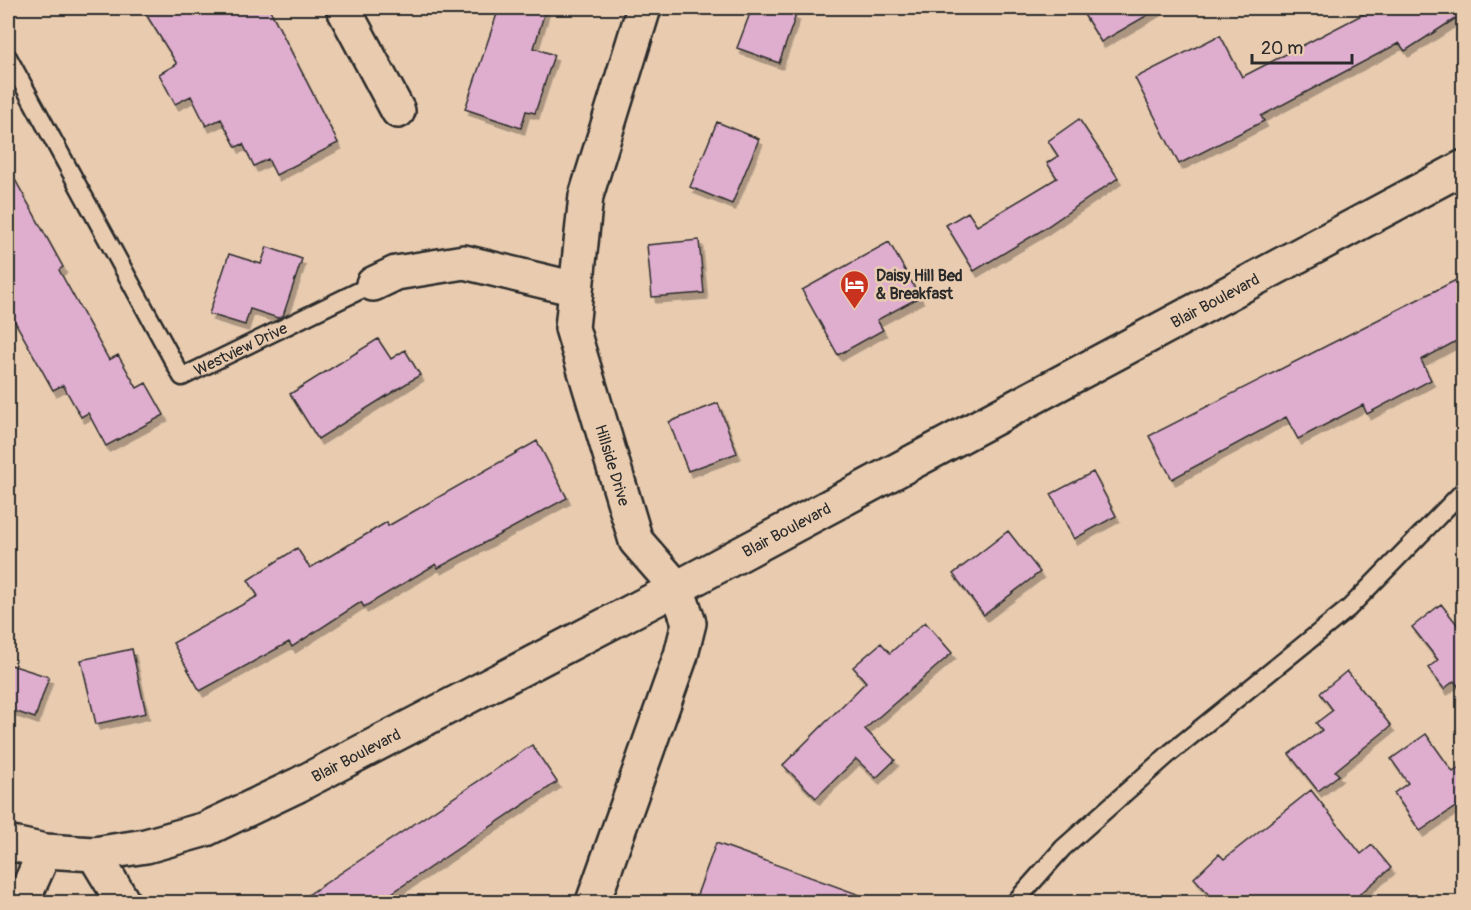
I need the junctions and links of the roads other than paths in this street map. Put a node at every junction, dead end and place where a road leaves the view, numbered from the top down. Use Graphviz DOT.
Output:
graph roads {
  1 [pos="343,8"];
  2 [pos="644,8"];
  3 [pos="8,57"];
  4 [pos="398,111"];
  5 [pos="1464,167"];
  6 [pos="373,284"];
  7 [pos="576,289"];
  8 [pos="1464,490"];
  9 [pos="677,588"];
  10 [pos="8,843"];
  11 [pos="45,851"];
  12 [pos="94,854"];
  13 [pos="22,903"];
  14 [pos="123,903"];
  15 [pos="593,903"];
  16 [pos="1015,903"];
  1 -- 4 [label="street"];
  2 -- 7 [label="street, Hillside Drive"];
  3 -- 6 [label="lane, Westview Drive"];
  5 -- 9 [label="street, Blair Boulevard"];
  6 -- 7 [label="street, Westview Drive"];
  7 -- 9 [label="street, Hillside Drive"];
  8 -- 16 [label="lane"];
  9 -- 12 [label="street, Blair Boulevard"];
  9 -- 15 [label="street, Hillside Drive"];
  10 -- 11 [label="street, Blair Boulevard"];
  11 -- 12 [label="street, Blair Boulevard"];
  11 -- 13 [label="street"];
  12 -- 14 [label="street"];
}
